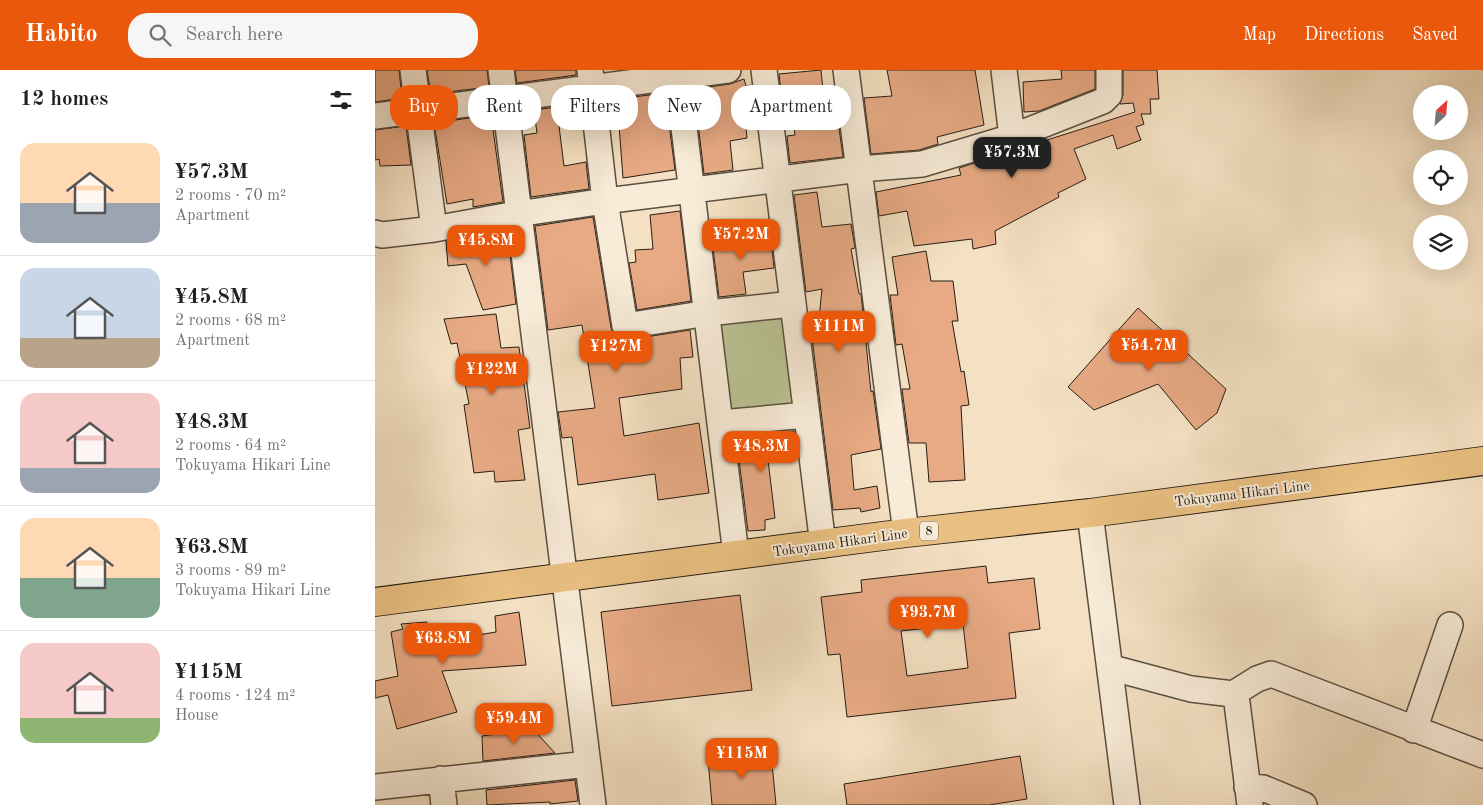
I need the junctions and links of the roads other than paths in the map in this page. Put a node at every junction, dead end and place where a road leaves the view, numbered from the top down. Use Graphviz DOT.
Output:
graph roads {
  1 [pos="413,70"];
  2 [pos="501,70"];
  3 [pos="728,70"];
  4 [pos="764,70"];
  5 [pos="846,70"];
  6 [pos="1003,70"];
  7 [pos="1109,70"];
  8 [pos="677,73"];
  9 [pos="591,78"];
  10 [pos="415,85"];
  11 [pos="503,85"];
  12 [pos="541,91"];
  13 [pos="390,115"];
  14 [pos="375,116"];
  15 [pos="420,130"];
  16 [pos="508,130"];
  17 [pos="1012,137"];
  18 [pos="860,170"];
  19 [pos="779,180"];
  20 [pos="693,190"];
  21 [pos="605,201"];
  22 [pos="517,214"];
  23 [pos="434,229"];
  24 [pos="375,233"];
  25 [pos="792,304"];
  26 [pos="708,313"];
  27 [pos="806,415"];
  28 [pos="721,423"];
  29 [pos="1483,461"];
  30 [pos="1090,513"];
  31 [pos="906,533"];
  32 [pos="823,545"];
  33 [pos="736,555"];
  34 [pos="565,577"];
  35 [pos="375,602"];
  36 [pos="1450,625"];
  37 [pos="1110,672"];
  38 [pos="1233,694"];
  39 [pos="1414,730"];
  40 [pos="1483,755"];
  41 [pos="588,764"];
  42 [pos="441,779"];
  43 [pos="375,787"];
  44 [pos="1248,796"];
  45 [pos="444,805"];
  46 [pos="593,805"];
  47 [pos="1127,805"];
  48 [pos="1305,805"];
  1 -- 10 [label="street"];
  2 -- 11 [label="street"];
  3 -- 8 [label="street"];
  4 -- 19 [label="street"];
  5 -- 18 [label="street"];
  6 -- 17 [label="street"];
  7 -- 17 [label="street"];
  8 -- 9 [label="street"];
  8 -- 20 [label="street"];
  9 -- 12 [label="street"];
  9 -- 21 [label="street"];
  13 -- 14 [label="street"];
  15 -- 23 [label="street"];
  16 -- 22 [label="street"];
  17 -- 18 [label="street"];
  18 -- 19 [label="street"];
  18 -- 31 [label="street"];
  19 -- 20 [label="street"];
  19 -- 25 [label="street"];
  20 -- 21 [label="street"];
  20 -- 26 [label="street"];
  21 -- 22 [label="street"];
  21 -- 26 [label="street"];
  22 -- 23 [label="street"];
  22 -- 34 [label="street"];
  23 -- 24 [label="street"];
  25 -- 26 [label="street"];
  25 -- 27 [label="street"];
  26 -- 28 [label="street"];
  27 -- 28 [label="street"];
  27 -- 32 [label="street"];
  28 -- 33 [label="street"];
  29 -- 30 [label="main road, Tokuyama Hikari Line / 8"];
  30 -- 31 [label="main road, Tokuyama Hikari Line / 8"];
  30 -- 37 [label="street"];
  31 -- 32 [label="main road, Tokuyama Hikari Line / 8"];
  32 -- 33 [label="main road, Tokuyama Hikari Line / 8"];
  33 -- 34 [label="main road, Tokuyama Hikari Line / 8"];
  34 -- 35 [label="main road, Tokuyama Hikari Line / 8"];
  34 -- 41 [label="street"];
  36 -- 39 [label="street"];
  37 -- 38 [label="street"];
  37 -- 47 [label="street"];
  38 -- 39 [label="street"];
  38 -- 44 [label="street"];
  39 -- 40 [label="street"];
  41 -- 42 [label="street"];
  41 -- 46 [label="street"];
  42 -- 43 [label="street"];
  42 -- 45 [label="street"];
  44 -- 48 [label="street"];
}
